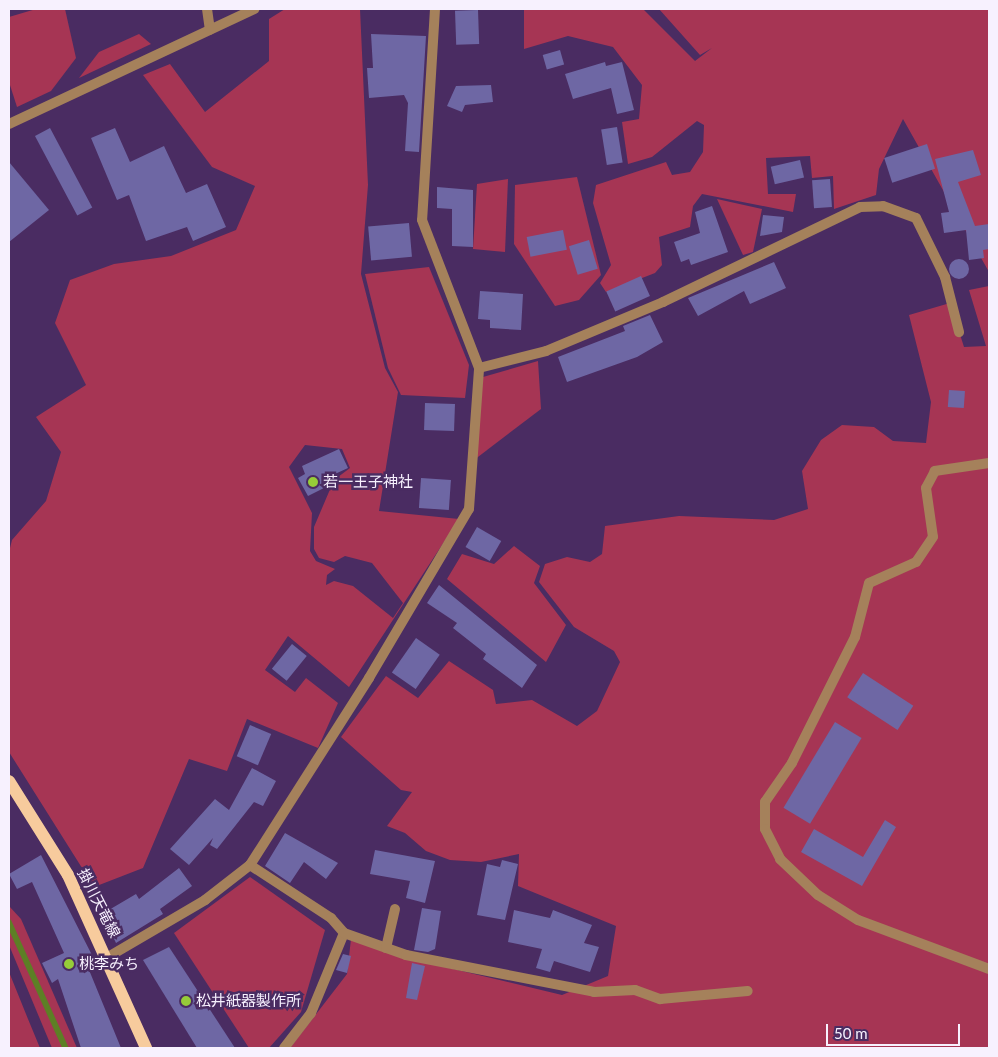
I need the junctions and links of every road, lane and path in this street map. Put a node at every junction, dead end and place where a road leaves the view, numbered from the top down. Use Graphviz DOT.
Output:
graph roads {
  1 [pos="207,9"];
  2 [pos="254,9"];
  3 [pos="435,9"];
  4 [pos="210,30"];
  5 [pos="9,124"];
  6 [pos="959,332"];
  7 [pos="479,368"];
  8 [pos="989,463"];
  9 [pos="9,780"];
  10 [pos="250,865"];
  11 [pos="395,909"];
  12 [pos="344,933"];
  13 [pos="386,948"];
  14 [pos="108,957"];
  15 [pos="989,969"];
  16 [pos="748,991"];
  17 [pos="146,1048"];
  18 [pos="284,1048"];
  1 -- 4 [label="street"];
  2 -- 4 [label="street"];
  3 -- 7 [label="street"];
  4 -- 5 [label="street"];
  6 -- 7 [label="street"];
  7 -- 10 [label="street"];
  8 -- 15 [label="street"];
  9 -- 14 [label="main road, 掛川天竜線"];
  10 -- 12 [label="street"];
  10 -- 14 [label="street"];
  11 -- 13 [label="street"];
  12 -- 13 [label="street"];
  12 -- 18 [label="street"];
  13 -- 16 [label="street"];
  14 -- 17 [label="main road, 掛川天竜線"];
}
